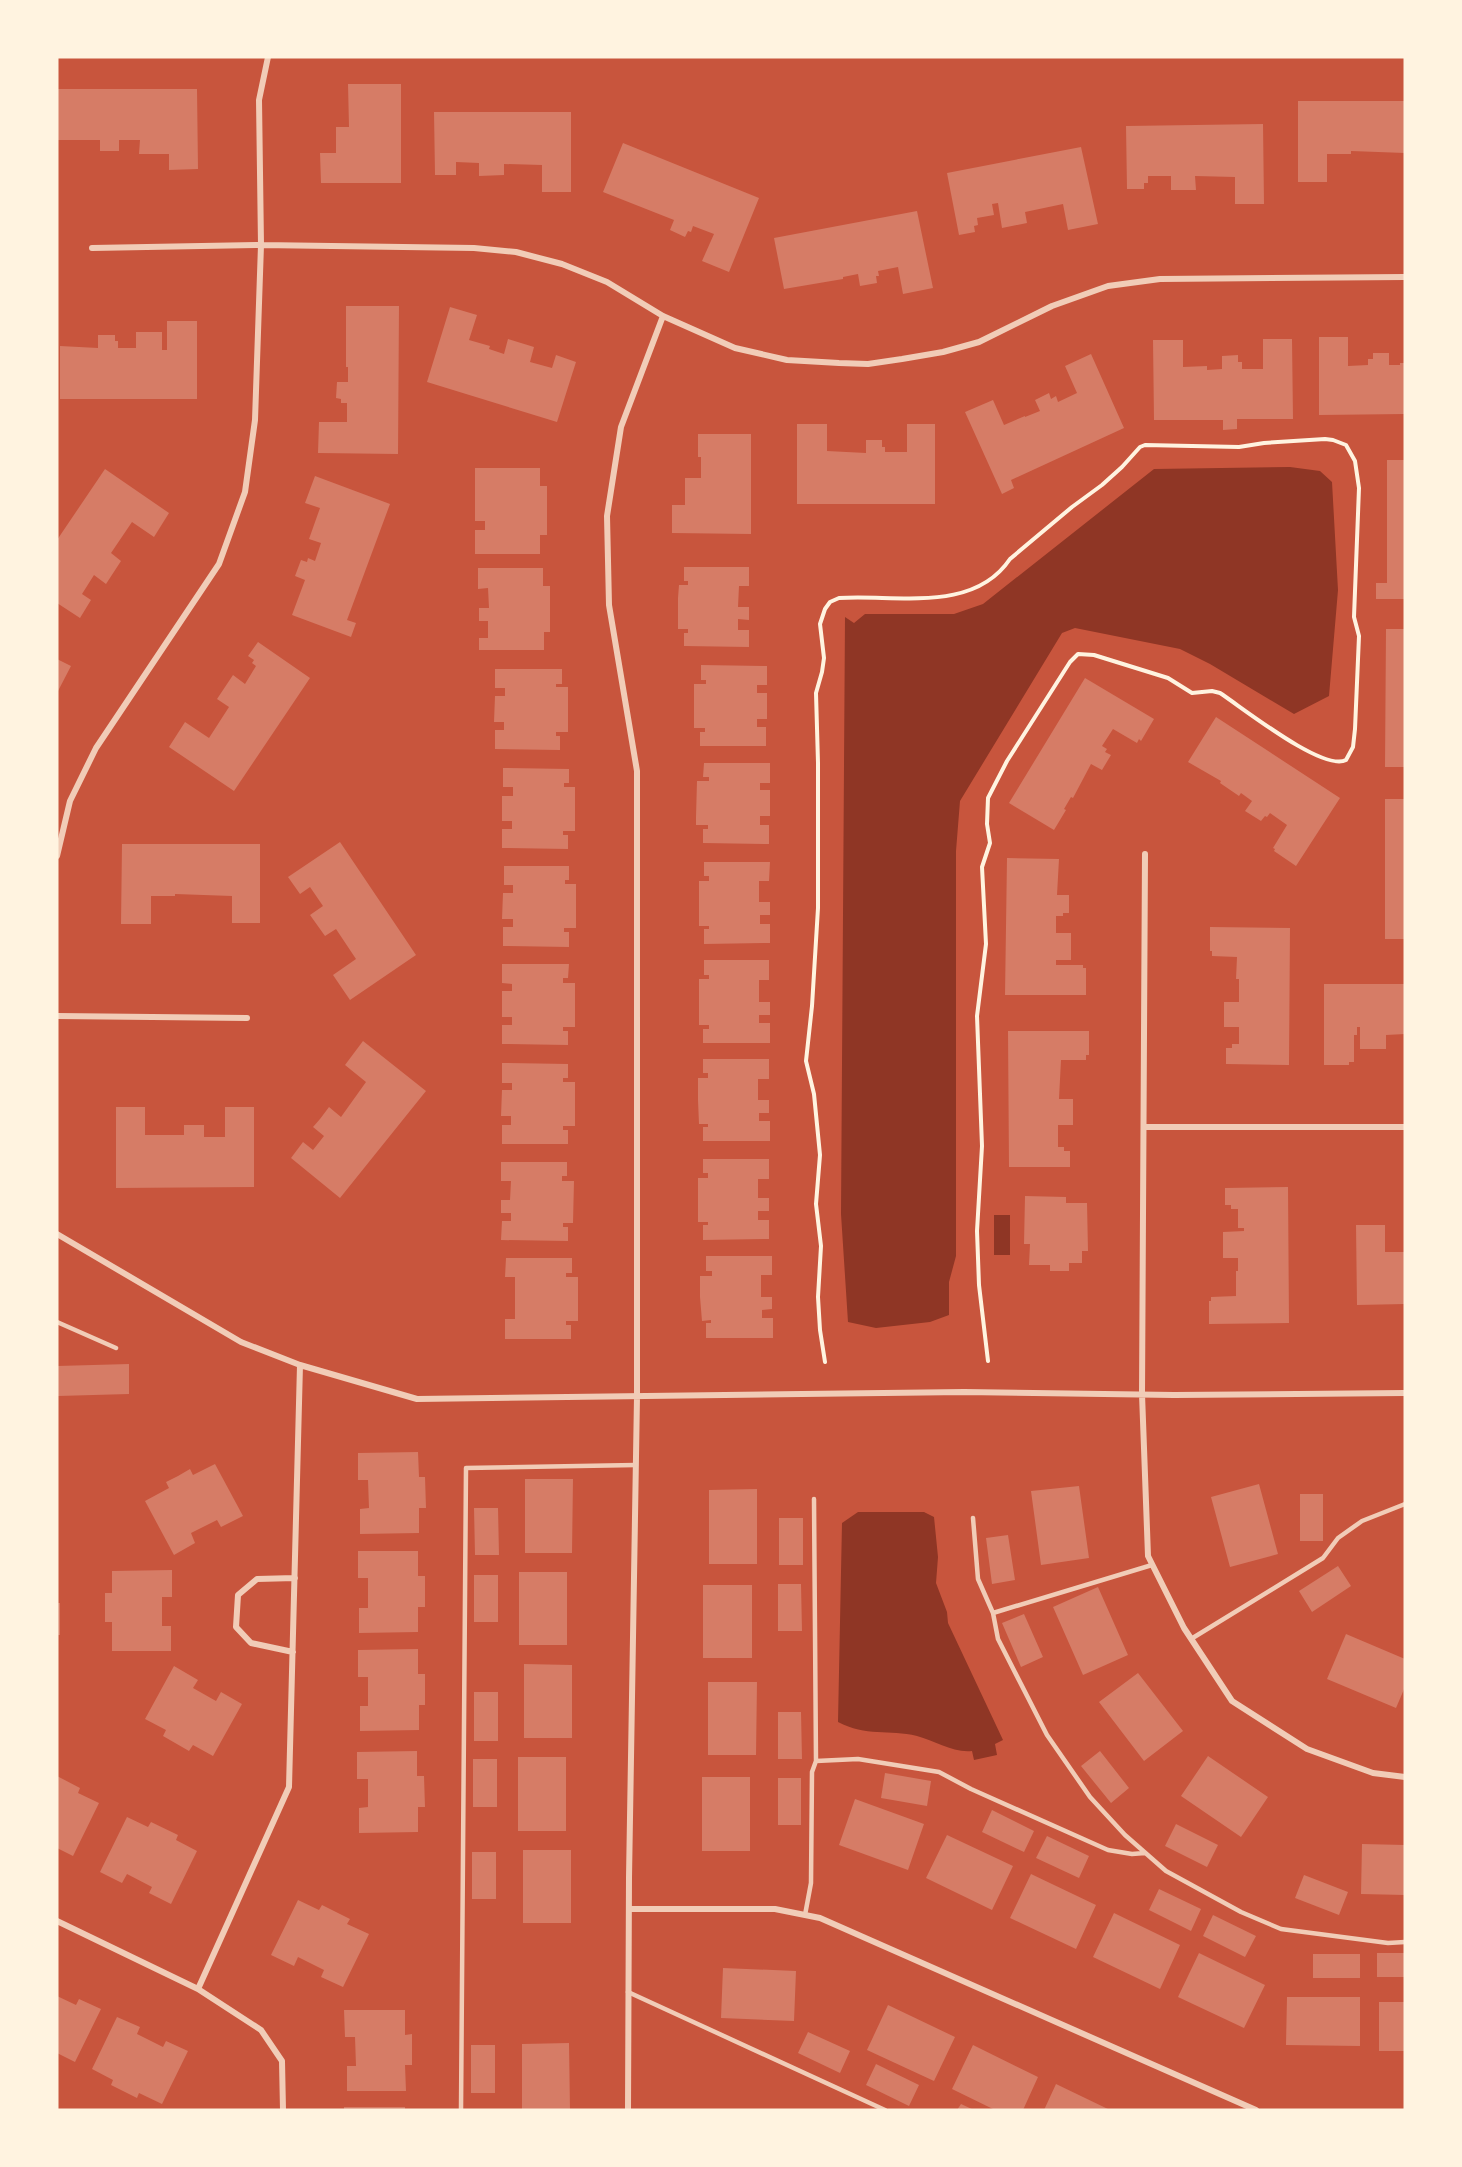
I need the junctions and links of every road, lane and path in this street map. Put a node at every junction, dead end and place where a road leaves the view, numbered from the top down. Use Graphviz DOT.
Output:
graph roads {
  1 [pos="268,57"];
  2 [pos="261,245"];
  3 [pos="92,248"];
  4 [pos="1405,277"];
  5 [pos="663,316"];
  6 [pos="1145,854"];
  7 [pos="57,856"];
  8 [pos="57,1016"];
  9 [pos="247,1018"];
  10 [pos="1145,1127"];
  11 [pos="1405,1127"];
  12 [pos="57,1234"];
  13 [pos="57,1322"];
  14 [pos="116,1348"];
  15 [pos="988,1361"];
  16 [pos="825,1362"];
  17 [pos="300,1365"];
  18 [pos="1405,1393"];
  19 [pos="1142,1394"];
  20 [pos="637,1397"];
  21 [pos="636,1465"];
  22 [pos="814,1499"];
  23 [pos="1405,1504"];
  24 [pos="973,1518"];
  25 [pos="1152,1565"];
  26 [pos="295,1578"];
  27 [pos="993,1613"];
  28 [pos="1191,1640"];
  29 [pos="293,1652"];
  30 [pos="816,1761"];
  31 [pos="1405,1777"];
  32 [pos="1145,1852"];
  33 [pos="628,1909"];
  34 [pos="805,1915"];
  35 [pos="57,1920"];
  36 [pos="1405,1942"];
  37 [pos="198,1989"];
  38 [pos="628,1992"];
  39 [pos="283,2110"];
  40 [pos="461,2110"];
  41 [pos="628,2110"];
  42 [pos="885,2110"];
  43 [pos="1256,2110"];
  1 -- 2 [label="street"];
  2 -- 3 [label="street"];
  2 -- 5 [label="street"];
  2 -- 7 [label="street"];
  4 -- 5 [label="street"];
  5 -- 20 [label="street"];
  6 -- 10 [label="street"];
  8 -- 9 [label="street"];
  10 -- 11 [label="street"];
  10 -- 19 [label="street"];
  12 -- 17 [label="street"];
  13 -- 14 [label="lane"];
  15 -- 16 [label="path"];
  17 -- 20 [label="street"];
  17 -- 26 [label="street"];
  18 -- 19 [label="street"];
  19 -- 20 [label="street"];
  19 -- 25 [label="street"];
  20 -- 21 [label="street"];
  21 -- 33 [label="street"];
  21 -- 40 [label="lane"];
  22 -- 30 [label="lane"];
  23 -- 28 [label="lane"];
  24 -- 27 [label="lane"];
  25 -- 27 [label="lane"];
  25 -- 28 [label="street"];
  26 -- 29 [label="street"];
  26 -- 29 [label="street"];
  27 -- 32 [label="lane"];
  28 -- 31 [label="street"];
  29 -- 37 [label="street"];
  30 -- 32 [label="lane"];
  30 -- 34 [label="lane"];
  32 -- 36 [label="lane"];
  33 -- 34 [label="street"];
  33 -- 38 [label="street"];
  34 -- 43 [label="street"];
  35 -- 37 [label="street"];
  37 -- 39 [label="street"];
  38 -- 41 [label="street"];
  38 -- 42 [label="lane"];
}
